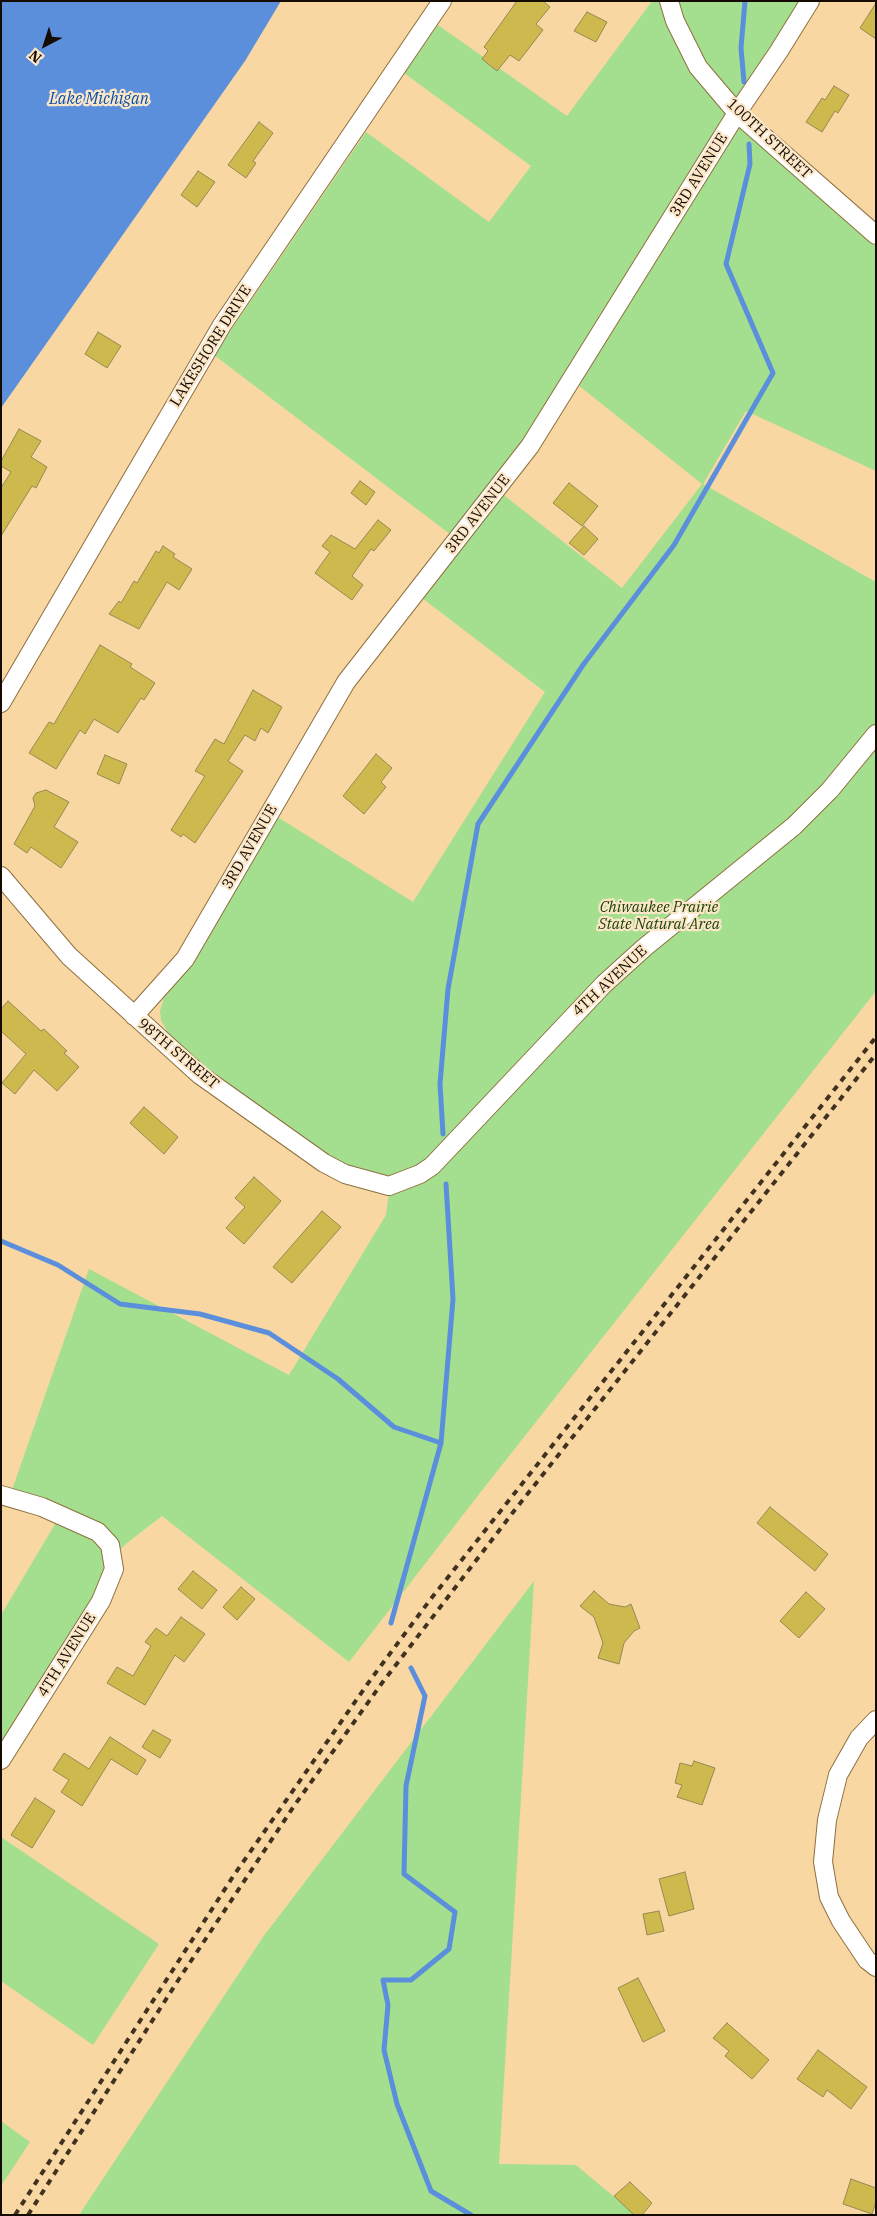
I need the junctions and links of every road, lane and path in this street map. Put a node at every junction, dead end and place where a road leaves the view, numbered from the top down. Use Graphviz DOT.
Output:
graph roads {
  1 [pos="442,1"];
  2 [pos="669,1"];
  3 [pos="810,1"];
  4 [pos="737,113"];
  5 [pos="876,235"];
  6 [pos="1,703"];
  7 [pos="876,734"];
  8 [pos="1,876"];
  9 [pos="134,1016"];
  10 [pos="389,1186"];
  11 [pos="1,1494"];
  12 [pos="876,1720"];
  13 [pos="1,1760"];
  14 [pos="876,1967"];
  1 -- 6 [label="street, LAKESHORE DRIVE"];
  2 -- 4 [label="street, 100TH STREET"];
  3 -- 4 [label="street, 3RD AVENUE"];
  4 -- 5 [label="street, 100TH STREET"];
  4 -- 9 [label="street, 3RD AVENUE"];
  7 -- 10 [label="street, 4TH AVENUE"];
  8 -- 9 [label="street, 98TH STREET"];
  9 -- 10 [label="street, 98TH STREET"];
  11 -- 13 [label="street, 4TH AVENUE"];
  12 -- 14 [label="street"];
}
